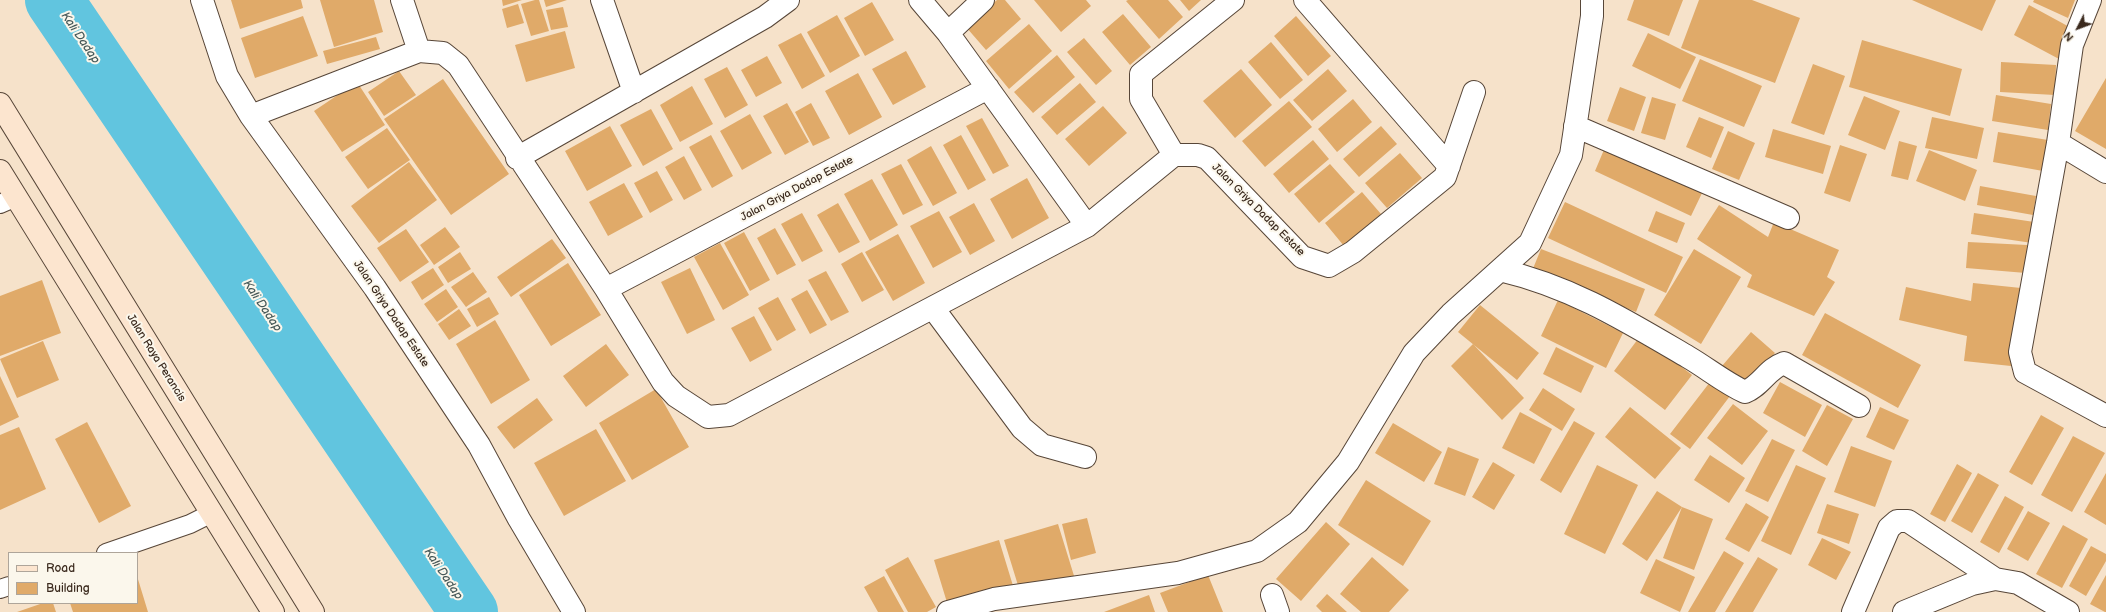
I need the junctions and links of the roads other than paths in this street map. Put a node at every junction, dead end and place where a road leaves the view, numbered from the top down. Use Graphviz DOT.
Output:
graph roads {
  1 [pos="202,0"];
  2 [pos="402,0"];
  3 [pos="602,0"];
  4 [pos="788,0"];
  5 [pos="920,0"];
  6 [pos="983,0"];
  7 [pos="1233,0"];
  8 [pos="1305,0"];
  9 [pos="1592,0"];
  10 [pos="2090,0"];
  11 [pos="948,33"];
  12 [pos="420,52"];
  13 [pos="988,88"];
  14 [pos="634,92"];
  15 [pos="1474,92"];
  16 [pos="0,104"];
  17 [pos="251,116"];
  18 [pos="1575,126"];
  19 [pos="2058,144"];
  20 [pos="1174,155"];
  21 [pos="518,158"];
  22 [pos="1449,166"];
  23 [pos="0,171"];
  24 [pos="2106,172"];
  25 [pos="8,201"];
  26 [pos="1788,218"];
  27 [pos="1087,226"];
  28 [pos="1500,270"];
  29 [pos="606,289"];
  30 [pos="933,308"];
  31 [pos="1859,406"];
  32 [pos="2106,416"];
  33 [pos="1085,457"];
  34 [pos="212,513"];
  35 [pos="109,552"];
  36 [pos="1995,579"];
  37 [pos="273,612"];
  38 [pos="313,612"];
  39 [pos="574,612"];
  40 [pos="948,612"];
  41 [pos="1853,612"];
  42 [pos="1904,612"];
  43 [pos="2068,612"];
  1 -- 17 [label="street, Jalan Griya Dadap Estate"];
  2 -- 12 [label="street"];
  3 -- 14 [label="street"];
  4 -- 14 [label="street"];
  5 -- 11 [label="street"];
  6 -- 11 [label="street"];
  7 -- 20 [label="street"];
  8 -- 22 [label="street"];
  9 -- 18 [label="street"];
  10 -- 19 [label="street"];
  11 -- 13 [label="street"];
  12 -- 17 [label="street"];
  12 -- 21 [label="street"];
  13 -- 27 [label="street"];
  13 -- 29 [label="street, Jalan Griya Dadap Estate"];
  14 -- 21 [label="street"];
  15 -- 22 [label="street, Jalan Griya Dadap Estate"];
  16 -- 38 [label="street, Jalan Raya Perancis"];
  17 -- 39 [label="street, Jalan Griya Dadap Estate"];
  18 -- 26 [label="street"];
  18 -- 28 [label="street"];
  19 -- 24 [label="street"];
  19 -- 32 [label="street"];
  20 -- 22 [label="street, Jalan Griya Dadap Estate"];
  20 -- 27 [label="street"];
  21 -- 29 [label="street"];
  23 -- 25 [label="street"];
  25 -- 34 [label="street"];
  27 -- 30 [label="street"];
  28 -- 31 [label="street"];
  28 -- 40 [label="street"];
  29 -- 30 [label="street"];
  30 -- 33 [label="street"];
  34 -- 35 [label="lane"];
  34 -- 37 [label="street"];
  36 -- 41 [label="street"];
  36 -- 42 [label="street"];
  36 -- 43 [label="street"];
}
